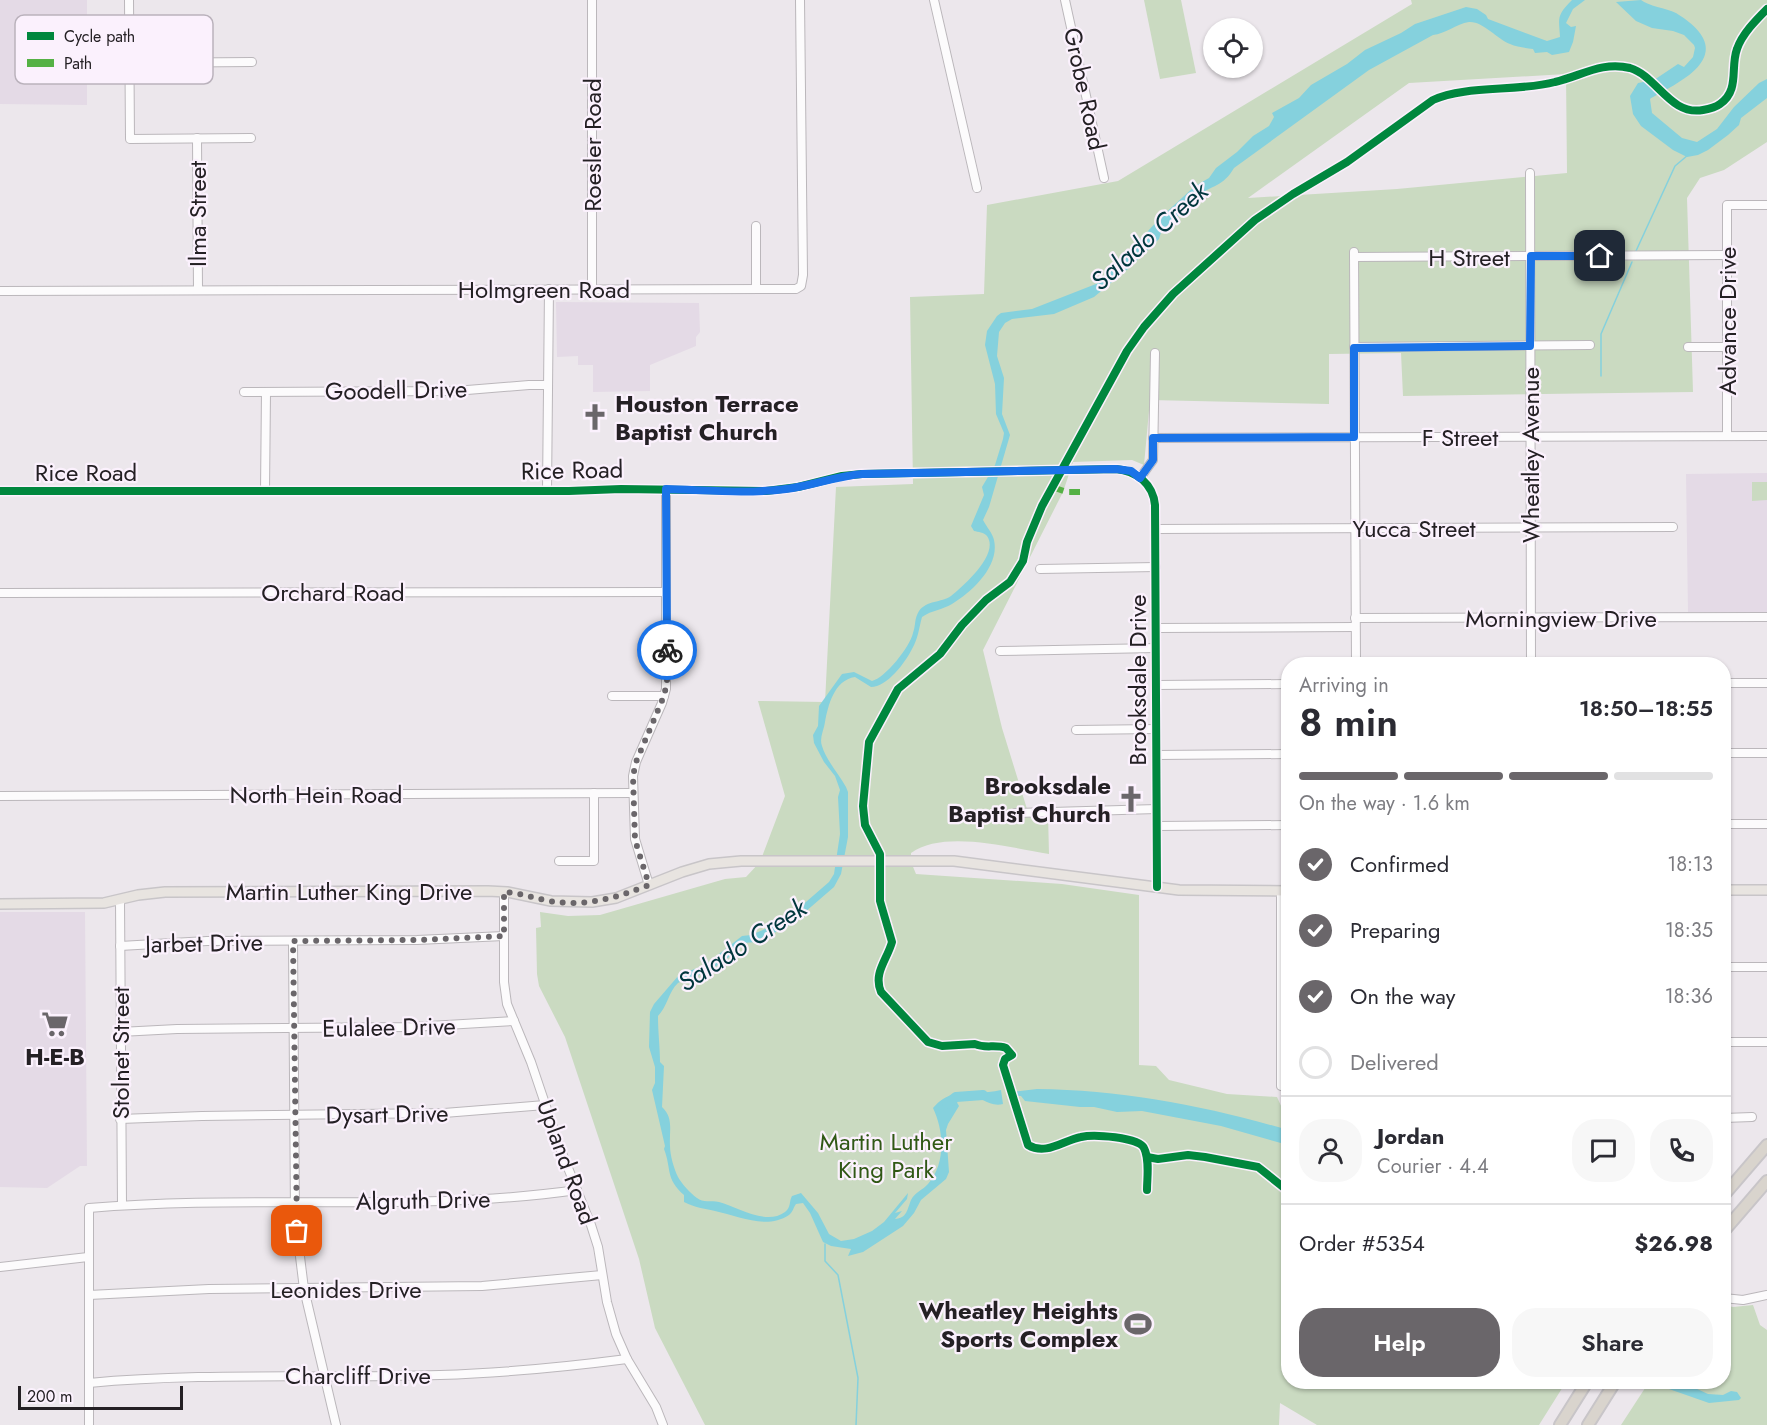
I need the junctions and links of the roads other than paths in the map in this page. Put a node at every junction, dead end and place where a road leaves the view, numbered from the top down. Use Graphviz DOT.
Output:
graph roads {
  1 [pos="592,0"];
  2 [pos="800,0"];
  3 [pos="934,0"];
  4 [pos="1065,0"];
  5 [pos="213,62"];
  6 [pos="252,62"];
  7 [pos="129,84"];
  8 [pos="197,138"];
  9 [pos="251,138"];
  10 [pos="1530,172"];
  11 [pos="1104,178"];
  12 [pos="977,188"];
  13 [pos="1767,205"];
  14 [pos="756,226"];
  15 [pos="1727,255"];
  16 [pos="1531,256"];
  17 [pos="549,289"];
  18 [pos="592,289"];
  19 [pos="198,290"];
  20 [pos="756,290"];
  21 [pos="0,291"];
  22 [pos="1590,345"];
  23 [pos="1530,346"];
  24 [pos="1688,346"];
  25 [pos="1728,347"];
  26 [pos="1354,348"];
  27 [pos="1155,353"];
  28 [pos="548,385"];
  29 [pos="244,392"];
  30 [pos="266,392"];
  31 [pos="1727,436"];
  32 [pos="1767,436"];
  33 [pos="1354,437"];
  34 [pos="1531,437"];
  35 [pos="1153,438"];
  36 [pos="1140,478"];
  37 [pos="666,489"];
  38 [pos="547,490"];
  39 [pos="0,491"];
  40 [pos="265,491"];
  41 [pos="1530,527"];
  42 [pos="1673,527"];
  43 [pos="1355,528"];
  44 [pos="1156,529"];
  45 [pos="1156,567"];
  46 [pos="1041,569"];
  47 [pos="666,592"];
  48 [pos="0,593"];
  49 [pos="1767,617"];
  50 [pos="1532,618"];
  51 [pos="1355,623"];
  52 [pos="1156,628"];
  53 [pos="1156,648"];
  54 [pos="1000,651"];
  55 [pos="1356,657"];
  56 [pos="1532,657"];
  57 [pos="1731,683"];
  58 [pos="1767,683"];
  59 [pos="1281,684"];
  60 [pos="1156,685"];
  61 [pos="612,696"];
  62 [pos="664,696"];
  63 [pos="1156,729"];
  64 [pos="1076,730"];
  65 [pos="1731,753"];
  66 [pos="1767,753"];
  67 [pos="1281,754"];
  68 [pos="1157,755"];
  69 [pos="594,793"];
  70 [pos="633,794"];
  71 [pos="0,796"];
  72 [pos="1157,809"];
  73 [pos="1015,813"];
  74 [pos="1731,824"];
  75 [pos="1767,824"];
  76 [pos="1281,825"];
  77 [pos="1157,826"];
  78 [pos="559,861"];
  79 [pos="649,885"];
  80 [pos="1157,887"];
  81 [pos="1731,890"];
  82 [pos="1767,890"];
  83 [pos="1281,891"];
  84 [pos="504,892"];
  85 [pos="120,900"];
  86 [pos="0,904"];
  87 [pos="504,936"];
  88 [pos="293,941"];
  89 [pos="120,946"];
  90 [pos="1731,967"];
  91 [pos="1767,967"];
  92 [pos="514,1021"];
  93 [pos="294,1028"];
  94 [pos="120,1032"];
  95 [pos="1731,1042"];
  96 [pos="1767,1042"];
  97 [pos="545,1105"];
  98 [pos="295,1114"];
  99 [pos="1731,1118"];
  100 [pos="1752,1118"];
  101 [pos="120,1119"];
  102 [pos="1767,1145"];
  103 [pos="1767,1181"];
  104 [pos="1731,1186"];
  105 [pos="577,1191"];
  106 [pos="295,1202"];
  107 [pos="122,1205"];
  108 [pos="1731,1223"];
  109 [pos="88,1257"];
  110 [pos="0,1267"];
  111 [pos="602,1275"];
  112 [pos="304,1289"];
  113 [pos="89,1295"];
  114 [pos="1767,1295"];
  115 [pos="1731,1299"];
  116 [pos="627,1359"];
  117 [pos="324,1376"];
  118 [pos="89,1383"];
  119 [pos="1583,1389"];
  120 [pos="1611,1389"];
  121 [pos="89,1425"];
  122 [pos="336,1425"];
  123 [pos="663,1425"];
  124 [pos="1560,1425"];
  125 [pos="1588,1425"];
  1 -- 18 [label="street, Roesler Road"];
  2 -- 20 [label="street, Holmgreen Road"];
  3 -- 12 [label="street"];
  4 -- 11 [label="street, Grobe Road"];
  5 -- 6 [label="street"];
  7 -- 8 [label="street"];
  8 -- 9 [label="street"];
  8 -- 19 [label="street, Ilma Street"];
  10 -- 16 [label="street, Wheatley Avenue"];
  13 -- 15 [label="street, Advance Drive"];
  14 -- 20 [label="street"];
  15 -- 16 [label="street, H Street"];
  15 -- 25 [label="street, Advance Drive"];
  16 -- 23 [label="street, Wheatley Avenue"];
  16 -- 26 [label="street, H Street"];
  17 -- 18 [label="street, Holmgreen Road"];
  17 -- 19 [label="street, Holmgreen Road"];
  17 -- 28 [label="street"];
  18 -- 20 [label="street, Holmgreen Road"];
  19 -- 21 [label="street, Holmgreen Road"];
  22 -- 23 [label="street"];
  23 -- 26 [label="street"];
  23 -- 34 [label="street, Wheatley Avenue"];
  24 -- 25 [label="street"];
  25 -- 31 [label="street, Advance Drive"];
  26 -- 33 [label="street"];
  27 -- 35 [label="street"];
  28 -- 30 [label="street, Goodell Drive"];
  28 -- 38 [label="street"];
  29 -- 30 [label="street, Goodell Drive"];
  30 -- 40 [label="street"];
  31 -- 32 [label="street, F Street"];
  31 -- 34 [label="street, F Street"];
  33 -- 34 [label="street, F Street"];
  33 -- 35 [label="street, F Street"];
  33 -- 43 [label="street"];
  34 -- 41 [label="street, Wheatley Avenue"];
  35 -- 36 [label="street"];
  36 -- 37 [label="street, Rice Road"];
  36 -- 44 [label="street, Brooksdale Drive"];
  37 -- 38 [label="street, Rice Road"];
  37 -- 47 [label="street"];
  38 -- 40 [label="street, Rice Road"];
  39 -- 40 [label="street, Rice Road"];
  41 -- 42 [label="street, Yucca Street"];
  41 -- 43 [label="street, Yucca Street"];
  41 -- 50 [label="street, Wheatley Avenue"];
  43 -- 44 [label="street, Yucca Street"];
  43 -- 51 [label="street"];
  44 -- 45 [label="street, Brooksdale Drive"];
  45 -- 46 [label="street"];
  45 -- 52 [label="street, Brooksdale Drive"];
  47 -- 48 [label="street, Orchard Road"];
  47 -- 62 [label="street"];
  49 -- 50 [label="street, Morningview Drive"];
  50 -- 51 [label="street, Morningview Drive"];
  50 -- 56 [label="street, Wheatley Avenue"];
  51 -- 52 [label="street, Morningview Drive"];
  51 -- 55 [label="street"];
  52 -- 53 [label="street, Brooksdale Drive"];
  53 -- 54 [label="street"];
  53 -- 60 [label="street, Brooksdale Drive"];
  57 -- 58 [label="street"];
  59 -- 60 [label="street"];
  60 -- 63 [label="street, Brooksdale Drive"];
  61 -- 62 [label="street"];
  62 -- 70 [label="street"];
  63 -- 64 [label="street"];
  63 -- 68 [label="street, Brooksdale Drive"];
  65 -- 66 [label="street"];
  67 -- 68 [label="street"];
  68 -- 72 [label="street, Brooksdale Drive"];
  69 -- 70 [label="street, North Hein Road"];
  69 -- 71 [label="street, North Hein Road"];
  69 -- 78 [label="street"];
  70 -- 79 [label="street"];
  72 -- 73 [label="street"];
  72 -- 77 [label="street, Brooksdale Drive"];
  74 -- 75 [label="street"];
  76 -- 77 [label="street"];
  77 -- 80 [label="street, Brooksdale Drive"];
  79 -- 80 [label="main road, Martin Luther King Drive"];
  79 -- 84 [label="main road, Martin Luther King Drive"];
  80 -- 83 [label="main road, Martin Luther King Drive"];
  81 -- 82 [label="main road"];
  84 -- 85 [label="main road, Martin Luther King Drive"];
  84 -- 87 [label="street, Upland Road"];
  85 -- 86 [label="main road, Martin Luther King Drive"];
  85 -- 89 [label="street, Stolnet Street"];
  87 -- 88 [label="street, Jarbet Drive"];
  87 -- 92 [label="street, Upland Road"];
  88 -- 89 [label="street, Jarbet Drive"];
  88 -- 93 [label="street"];
  89 -- 94 [label="street, Stolnet Street"];
  90 -- 91 [label="street"];
  92 -- 93 [label="street, Eulalee Drive"];
  92 -- 97 [label="street, Upland Road"];
  93 -- 94 [label="street, Eulalee Drive"];
  93 -- 98 [label="street"];
  94 -- 101 [label="street, Stolnet Street"];
  95 -- 96 [label="street"];
  97 -- 98 [label="street, Dysart Drive"];
  97 -- 105 [label="street, Upland Road"];
  98 -- 101 [label="street, Dysart Drive"];
  98 -- 106 [label="street"];
  99 -- 100 [label="street"];
  101 -- 107 [label="street, Stolnet Street"];
  102 -- 104 [label="highway"];
  103 -- 108 [label="highway"];
  105 -- 106 [label="street, Algruth Drive"];
  105 -- 111 [label="street, Upland Road"];
  106 -- 107 [label="street, Algruth Drive"];
  106 -- 112 [label="street"];
  107 -- 109 [label="street, Algruth Drive"];
  109 -- 110 [label="street"];
  109 -- 113 [label="street"];
  111 -- 112 [label="street, Leonides Drive"];
  111 -- 116 [label="street, Upland Road"];
  112 -- 113 [label="street, Leonides Drive"];
  112 -- 117 [label="street"];
  113 -- 118 [label="street"];
  114 -- 115 [label="street"];
  116 -- 117 [label="street, Charcliff Drive"];
  116 -- 123 [label="street, Upland Road"];
  117 -- 118 [label="street, Charcliff Drive"];
  117 -- 122 [label="street"];
  118 -- 121 [label="street"];
  119 -- 124 [label="highway"];
  120 -- 125 [label="highway"];
}
